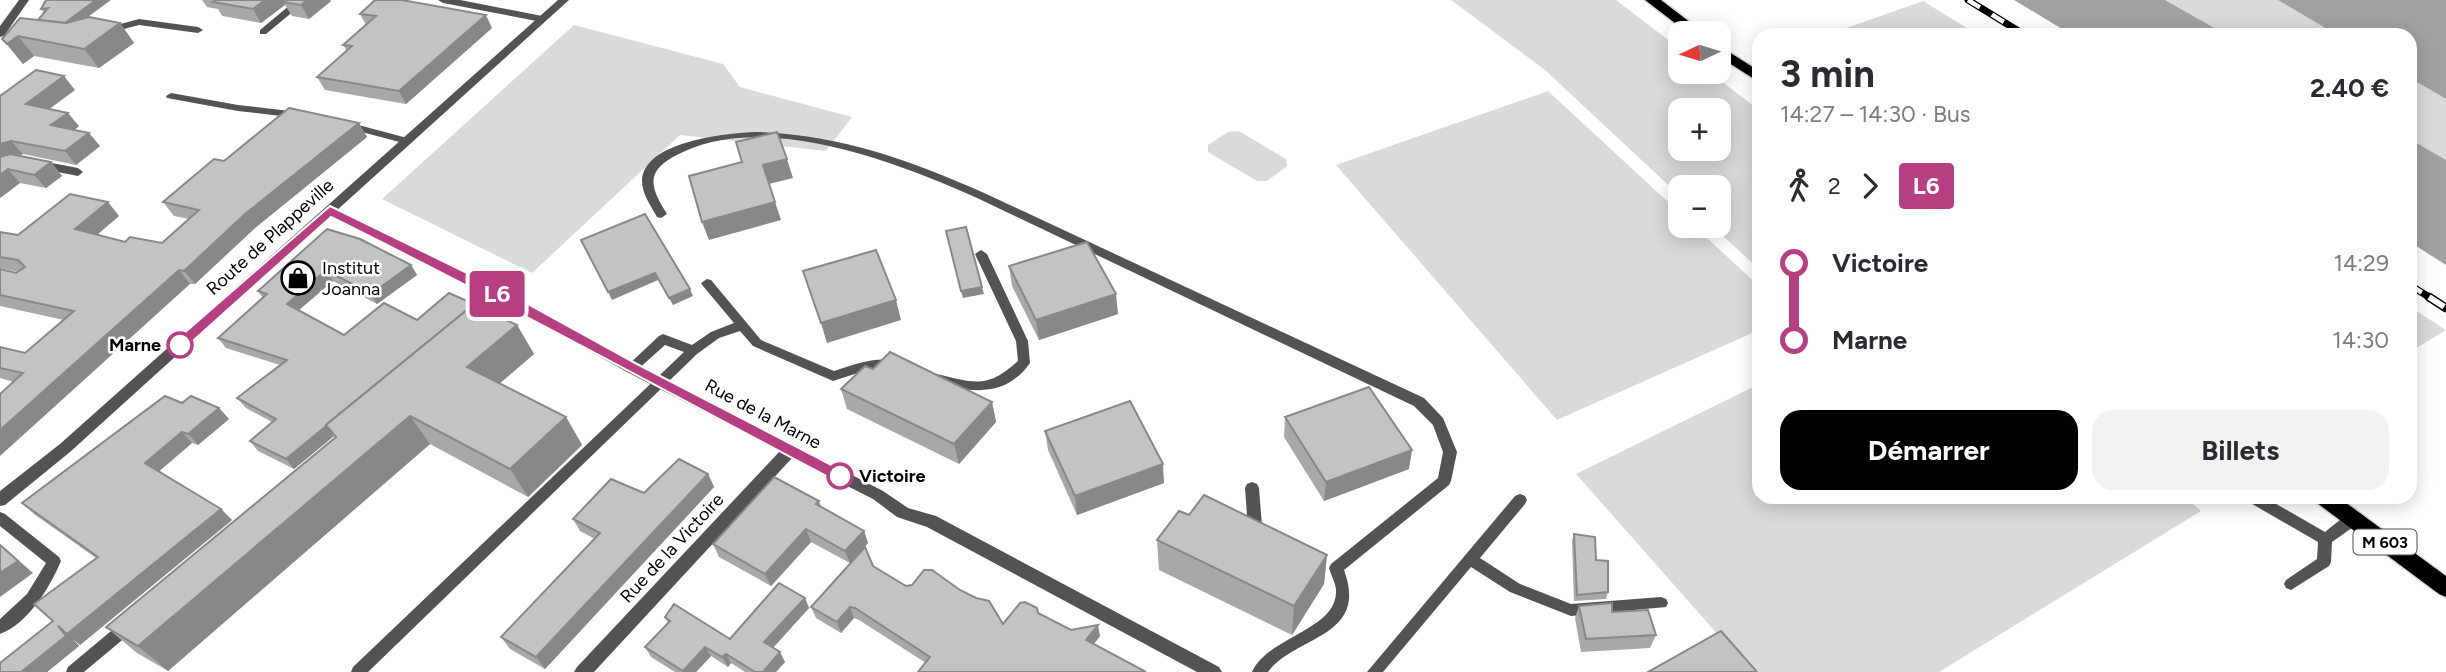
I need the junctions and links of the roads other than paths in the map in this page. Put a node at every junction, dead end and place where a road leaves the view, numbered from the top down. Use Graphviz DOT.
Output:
graph roads {
  1 [pos="24,0"];
  2 [pos="302,0"];
  3 [pos="443,0"];
  4 [pos="564,0"];
  5 [pos="1652,0"];
  6 [pos="542,19"];
  7 [pos="1681,21"];
  8 [pos="198,30"];
  9 [pos="263,32"];
  10 [pos="6,34"];
  11 [pos="92,35"];
  12 [pos="1731,58"];
  13 [pos="1752,73"];
  14 [pos="171,96"];
  15 [pos="304,116"];
  16 [pos="330,121"];
  17 [pos="407,141"];
  18 [pos="33,163"];
  19 [pos="78,172"];
  20 [pos="330,211"];
  21 [pos="661,214"];
  22 [pos="981,254"];
  23 [pos="707,282"];
  24 [pos="515,303"];
  25 [pos="742,325"];
  26 [pos="472,339"];
  27 [pos="693,351"];
  28 [pos="903,363"];
  29 [pos="632,368"];
  30 [pos="924,373"];
  31 [pos="660,382"];
  32 [pos="789,451"];
  33 [pos="1252,488"];
  34 [pos="0,500"];
  35 [pos="1520,500"];
  36 [pos="2264,504"];
  37 [pos="2334,504"];
  38 [pos="0,518"];
  39 [pos="2354,519"];
  40 [pos="2325,539"];
  41 [pos="1278,540"];
  42 [pos="1470,559"];
  43 [pos="2291,584"];
  44 [pos="2446,587"];
  45 [pos="1661,603"];
  46 [pos="142,615"];
  47 [pos="0,628"];
  48 [pos="73,672"];
  49 [pos="358,672"];
  50 [pos="583,672"];
  51 [pos="1213,672"];
  52 [pos="1259,672"];
  53 [pos="1374,672"];
  1 -- 10 [label="street"];
  2 -- 9 [label="lane"];
  3 -- 6 [label="street"];
  4 -- 6 [label="street, Route de Plappeville"];
  5 -- 7 [label="main road"];
  6 -- 17 [label="street, Route de Plappeville"];
  8 -- 11 [label="lane"];
  12 -- 13 [label="main road"];
  14 -- 15 [label="lane"];
  16 -- 17 [label="lane"];
  17 -- 20 [label="street, Route de Plappeville"];
  18 -- 19 [label="lane"];
  20 -- 24 [label="street, Rue de la Marne"];
  20 -- 34 [label="street, Route de Plappeville"];
  21 -- 52 [label="lane"];
  22 -- 30 [label="lane"];
  23 -- 25 [label="lane"];
  24 -- 26 [label="lane"];
  24 -- 29 [label="street, Rue de la Marne"];
  25 -- 27 [label="lane"];
  25 -- 28 [label="lane"];
  27 -- 29 [label="lane"];
  27 -- 31 [label="lane"];
  29 -- 31 [label="street, Rue de la Marne"];
  31 -- 32 [label="street, Rue de la Marne"];
  31 -- 49 [label="lane"];
  32 -- 50 [label="street, Rue de la Victoire"];
  32 -- 51 [label="street, Rue de la Marne"];
  33 -- 41 [label="lane"];
  35 -- 42 [label="lane"];
  36 -- 40 [label="lane"];
  37 -- 39 [label="main road, M 603"];
  38 -- 47 [label="lane"];
  39 -- 40 [label="lane"];
  39 -- 44 [label="main road, M 603"];
  40 -- 43 [label="lane"];
  42 -- 45 [label="lane"];
  42 -- 53 [label="lane"];
  46 -- 48 [label="lane"];
}
